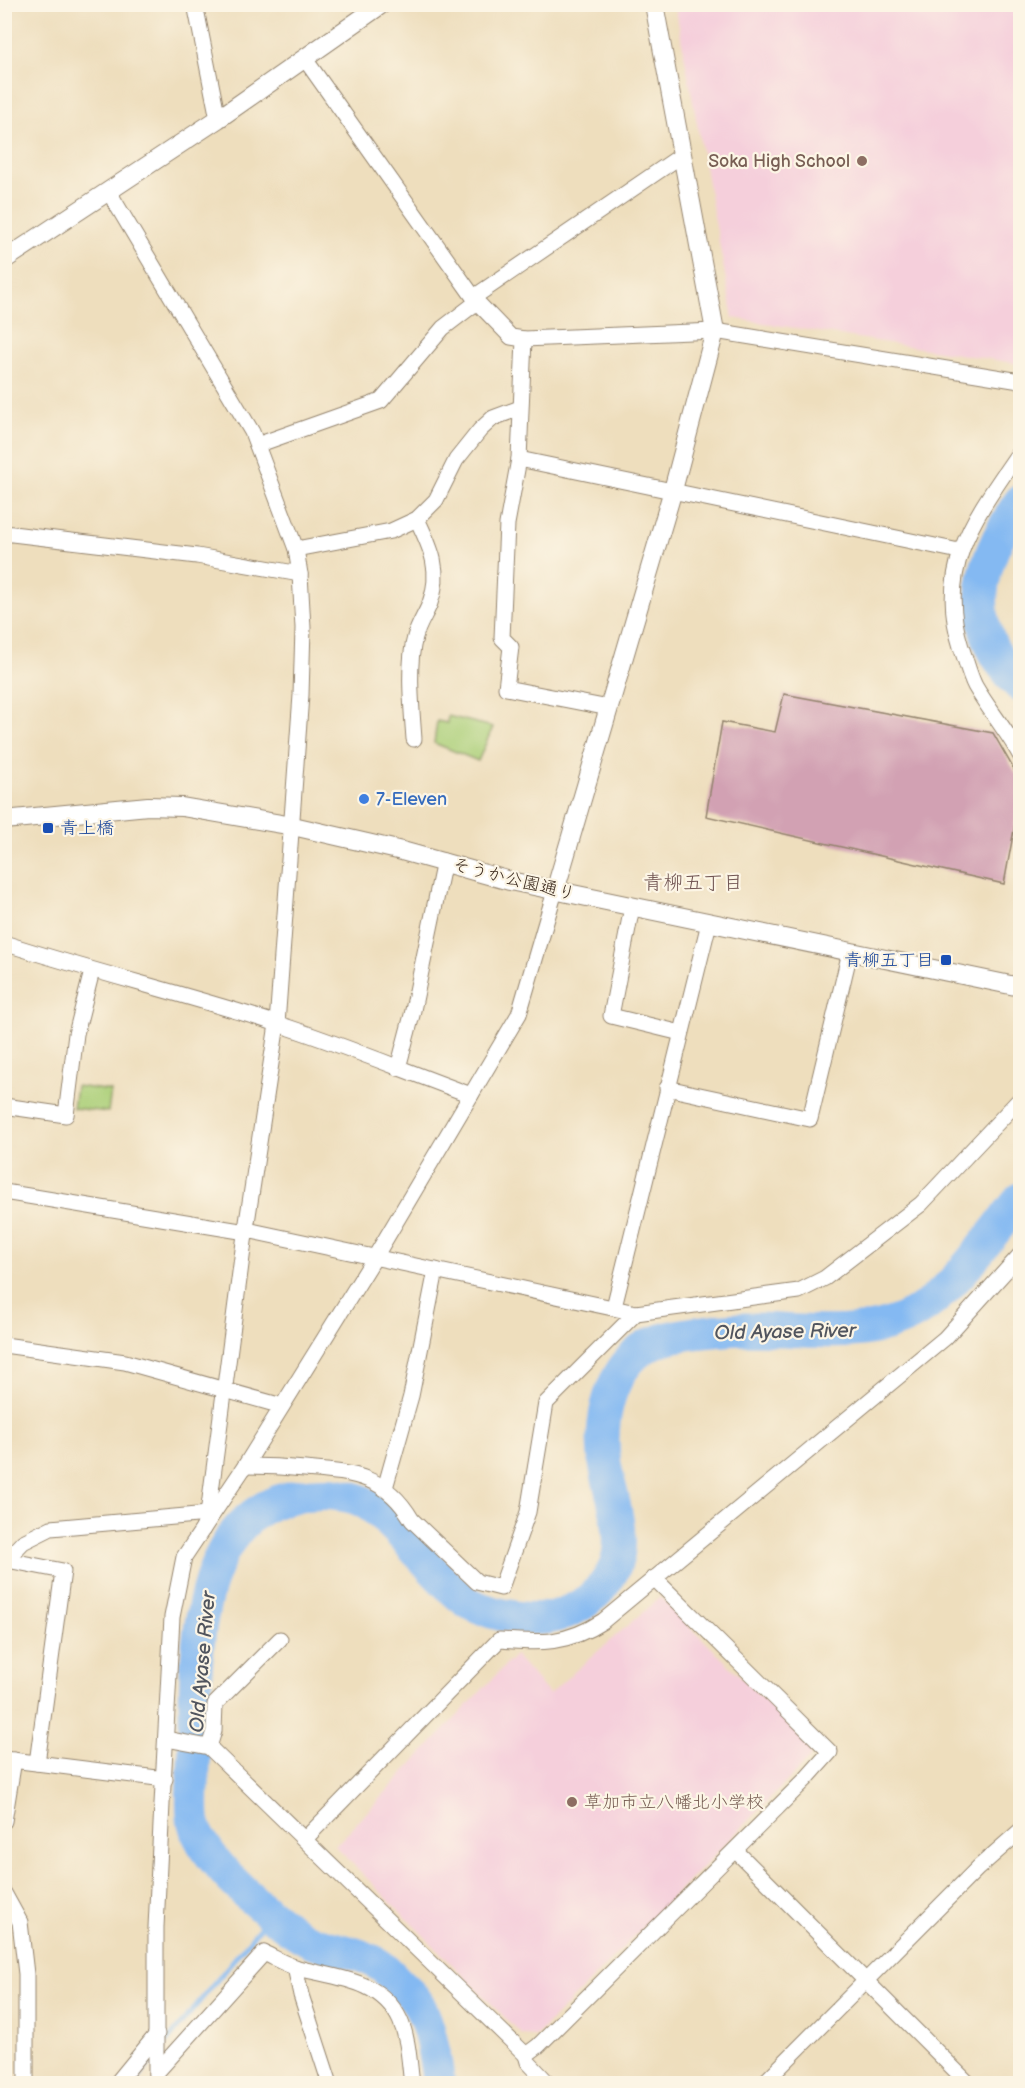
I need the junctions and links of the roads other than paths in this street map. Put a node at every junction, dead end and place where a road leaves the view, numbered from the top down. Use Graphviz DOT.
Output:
graph roads {
  1 [pos="195,4"];
  2 [pos="382,4"];
  3 [pos="654,4"];
  4 [pos="305,59"];
  5 [pos="218,119"];
  6 [pos="682,154"];
  7 [pos="109,192"];
  8 [pos="5,260"];
  9 [pos="475,299"];
  10 [pos="715,331"];
  11 [pos="524,339"];
  12 [pos="1020,381"];
  13 [pos="520,408"];
  14 [pos="257,445"];
  15 [pos="1020,451"];
  16 [pos="519,459"];
  17 [pos="673,490"];
  18 [pos="417,519"];
  19 [pos="4,533"];
  20 [pos="296,549"];
  21 [pos="959,551"];
  22 [pos="300,574"];
  23 [pos="609,708"];
  24 [pos="417,730"];
  25 [pos="1020,755"];
  26 [pos="4,820"];
  27 [pos="293,826"];
  28 [pos="444,861"];
  29 [pos="555,891"];
  30 [pos="632,907"];
  31 [pos="709,923"];
  32 [pos="4,944"];
  33 [pos="850,952"];
  34 [pos="92,971"];
  35 [pos="1020,987"];
  36 [pos="277,1024"];
  37 [pos="681,1033"];
  38 [pos="398,1068"];
  39 [pos="667,1088"];
  40 [pos="471,1095"];
  41 [pos="1020,1100"];
  42 [pos="4,1106"];
  43 [pos="4,1192"];
  44 [pos="247,1231"];
  45 [pos="1020,1255"];
  46 [pos="375,1257"];
  47 [pos="436,1270"];
  48 [pos="614,1307"];
  49 [pos="636,1313"];
  50 [pos="4,1345"];
  51 [pos="224,1389"];
  52 [pos="282,1406"];
  53 [pos="245,1466"];
  54 [pos="386,1488"];
  55 [pos="205,1521"];
  56 [pos="6,1561"];
  57 [pos="654,1578"];
  58 [pos="279,1639"];
  59 [pos="166,1739"];
  60 [pos="209,1746"];
  61 [pos="9,1760"];
  62 [pos="37,1763"];
  63 [pos="165,1779"];
  64 [pos="4,1821"];
  65 [pos="1020,1831"];
  66 [pos="305,1839"];
  67 [pos="735,1850"];
  68 [pos="4,1893"];
  69 [pos="295,1967"];
  70 [pos="865,1980"];
  71 [pos="157,2034"];
  72 [pos="526,2055"];
  73 [pos="156,2078"];
  74 [pos="26,2084"];
  75 [pos="116,2084"];
  76 [pos="330,2084"];
  77 [pos="412,2084"];
  78 [pos="549,2084"];
  79 [pos="763,2084"];
  80 [pos="969,2084"];
  1 -- 5 [label="street"];
  2 -- 4 [label="street"];
  3 -- 6 [label="street"];
  4 -- 5 [label="street"];
  4 -- 9 [label="street"];
  5 -- 7 [label="street"];
  6 -- 9 [label="street"];
  6 -- 10 [label="street"];
  7 -- 8 [label="street"];
  7 -- 14 [label="street"];
  9 -- 11 [label="street"];
  9 -- 14 [label="street"];
  10 -- 11 [label="street"];
  10 -- 12 [label="street"];
  10 -- 17 [label="street"];
  11 -- 13 [label="street"];
  13 -- 16 [label="street"];
  13 -- 18 [label="street"];
  14 -- 20 [label="street"];
  15 -- 21 [label="street"];
  16 -- 17 [label="street"];
  16 -- 23 [label="street"];
  17 -- 21 [label="street"];
  17 -- 23 [label="street"];
  18 -- 20 [label="street"];
  18 -- 24 [label="street"];
  19 -- 22 [label="street"];
  20 -- 22 [label="street"];
  21 -- 25 [label="street"];
  22 -- 27 [label="street"];
  23 -- 29 [label="street"];
  26 -- 27 [label="street, そうか公園通り"];
  27 -- 28 [label="street, そうか公園通り"];
  27 -- 36 [label="street"];
  28 -- 29 [label="street, そうか公園通り"];
  28 -- 38 [label="street"];
  29 -- 30 [label="street, そうか公園通り"];
  29 -- 40 [label="street"];
  30 -- 31 [label="street, そうか公園通り"];
  30 -- 37 [label="street"];
  31 -- 33 [label="street, そうか公園通り"];
  31 -- 37 [label="street"];
  32 -- 34 [label="street"];
  33 -- 35 [label="street, そうか公園通り"];
  33 -- 39 [label="street"];
  34 -- 36 [label="street"];
  34 -- 42 [label="street"];
  36 -- 38 [label="street"];
  36 -- 44 [label="street"];
  37 -- 39 [label="street"];
  38 -- 40 [label="street"];
  39 -- 48 [label="street"];
  40 -- 46 [label="street"];
  41 -- 49 [label="street"];
  43 -- 44 [label="street"];
  44 -- 46 [label="street"];
  44 -- 51 [label="street"];
  45 -- 57 [label="street"];
  46 -- 47 [label="street"];
  46 -- 52 [label="street"];
  47 -- 48 [label="street"];
  47 -- 54 [label="street"];
  48 -- 49 [label="street"];
  49 -- 54 [label="street"];
  50 -- 51 [label="street"];
  51 -- 52 [label="street"];
  51 -- 55 [label="street"];
  52 -- 53 [label="street"];
  53 -- 54 [label="street"];
  53 -- 55 [label="street"];
  55 -- 56 [label="street"];
  55 -- 59 [label="street"];
  56 -- 62 [label="street"];
  57 -- 66 [label="street"];
  57 -- 67 [label="street"];
  58 -- 60 [label="street"];
  59 -- 60 [label="street"];
  59 -- 63 [label="street"];
  60 -- 66 [label="street"];
  61 -- 62 [label="street"];
  61 -- 64 [label="street"];
  62 -- 63 [label="street"];
  63 -- 71 [label="street"];
  65 -- 70 [label="street"];
  66 -- 72 [label="street"];
  67 -- 70 [label="street"];
  67 -- 72 [label="street"];
  68 -- 74 [label="street"];
  69 -- 73 [label="street"];
  69 -- 76 [label="street"];
  69 -- 77 [label="street"];
  70 -- 79 [label="street"];
  70 -- 80 [label="street"];
  71 -- 73 [label="street"];
  71 -- 75 [label="street"];
  72 -- 78 [label="street"];
}
